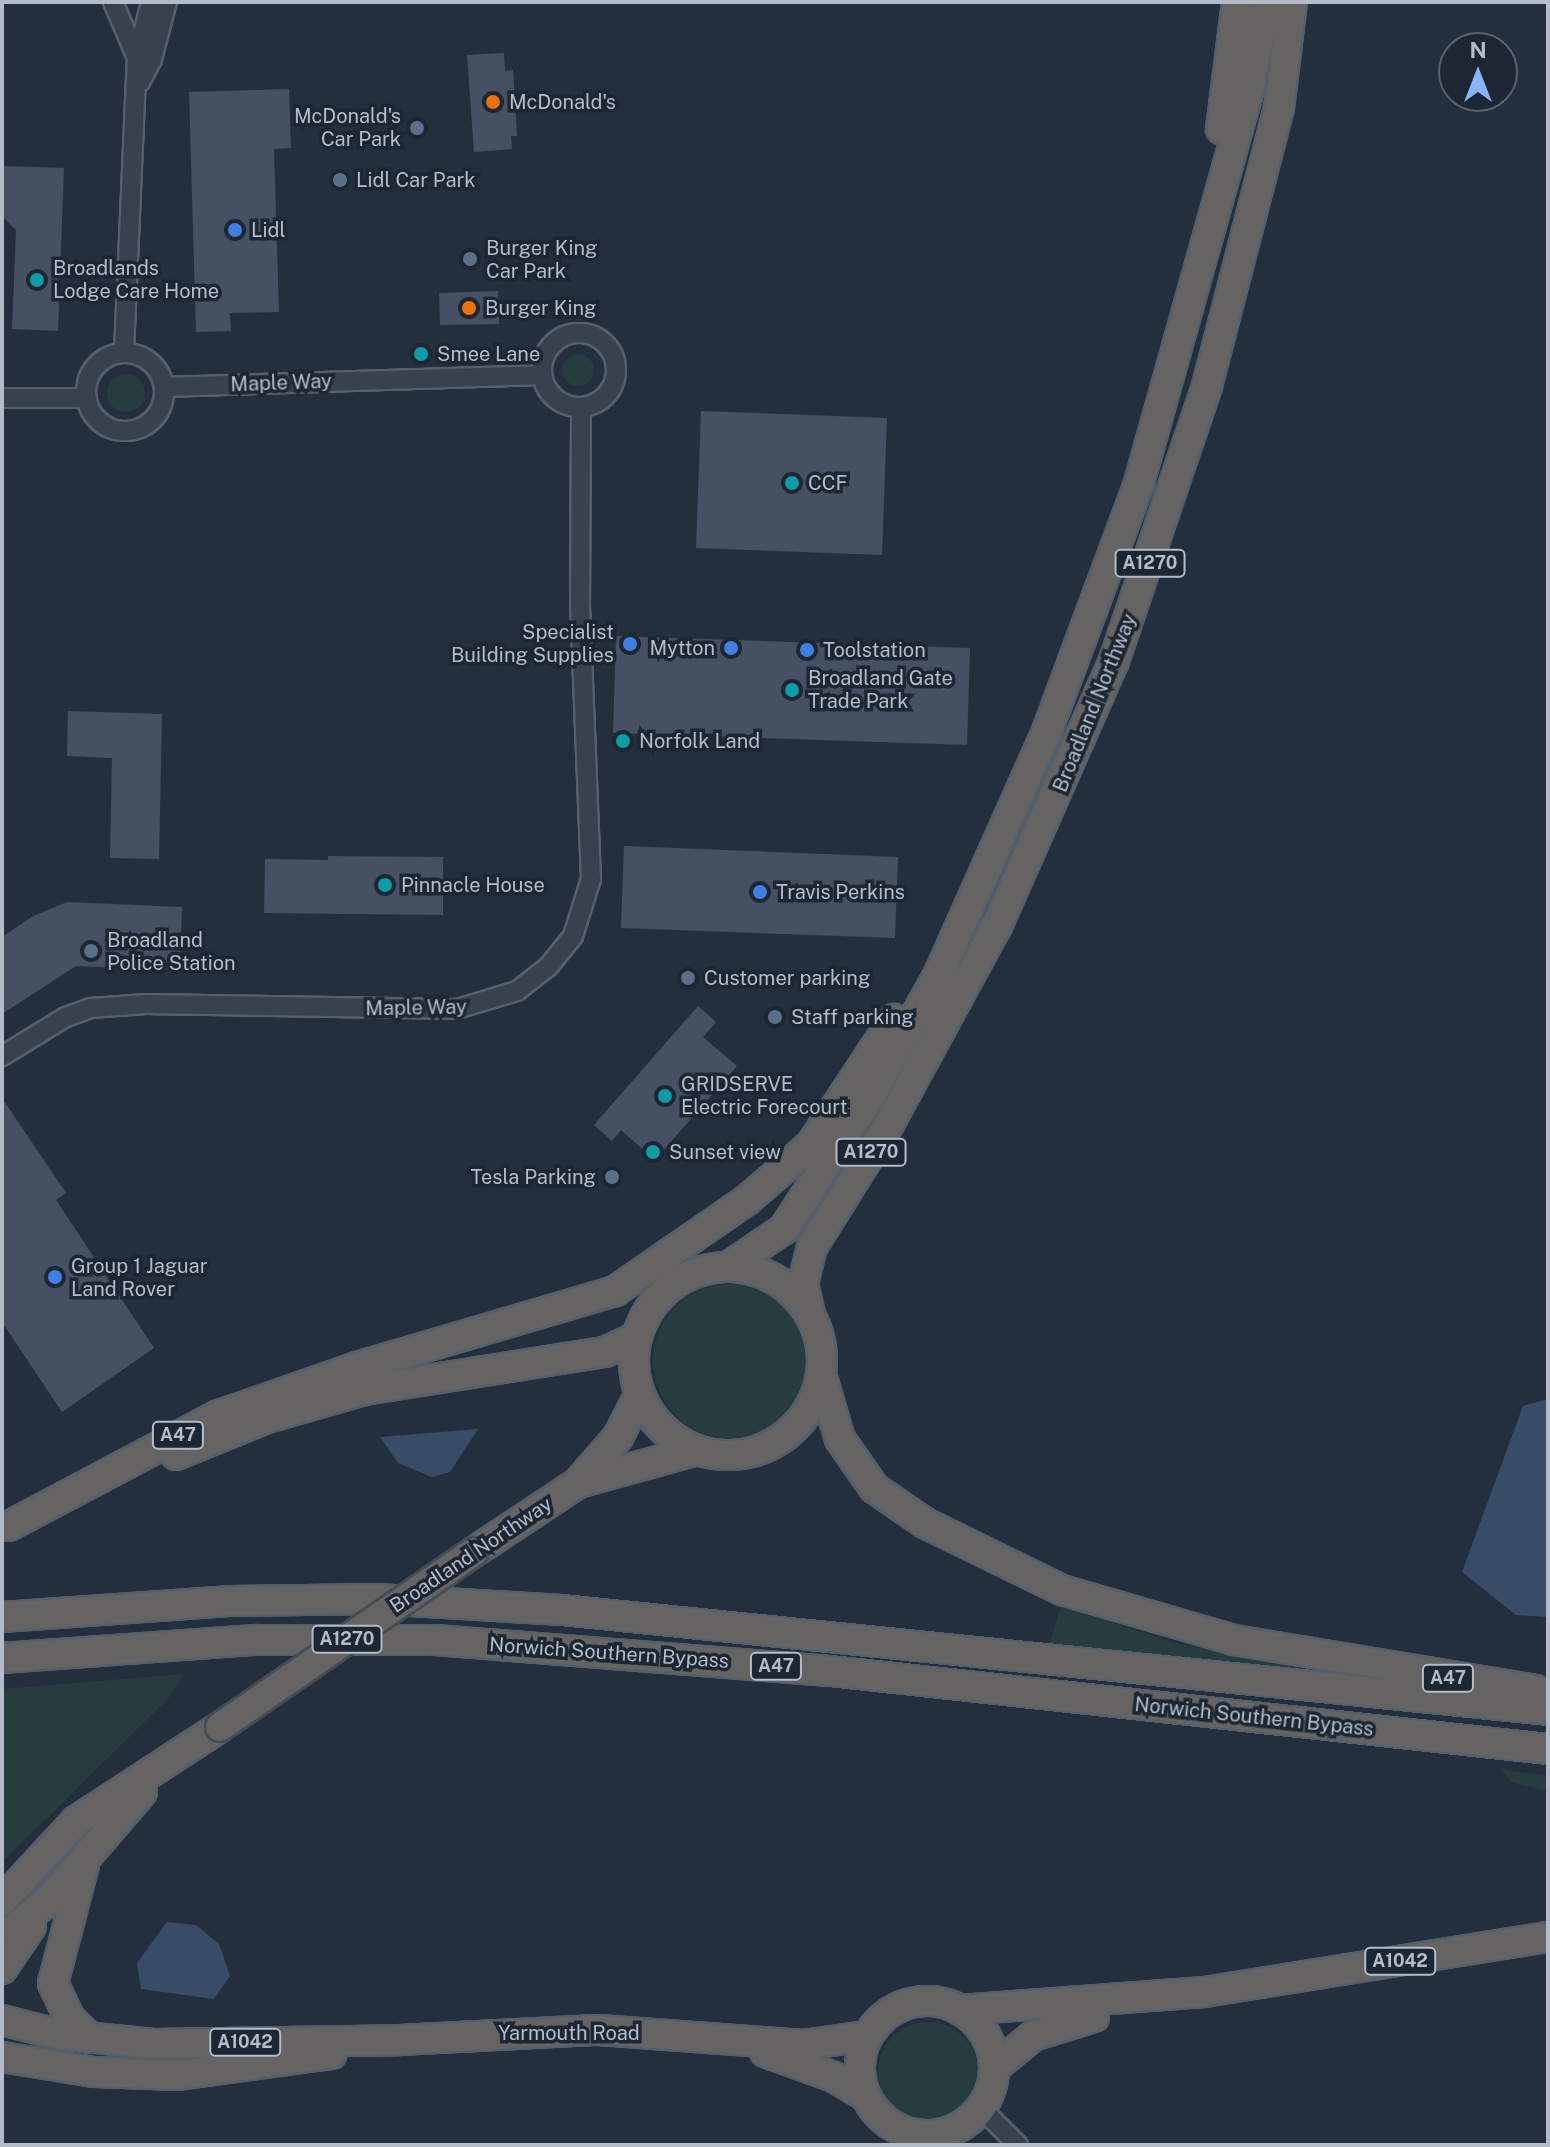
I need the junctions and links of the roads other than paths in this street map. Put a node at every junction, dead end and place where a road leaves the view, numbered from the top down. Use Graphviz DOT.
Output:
graph roads {
  1 [pos="113,2"];
  2 [pos="151,2"];
  3 [pos="167,2"];
  4 [pos="1237,2"];
  5 [pos="1266,2"];
  6 [pos="1292,2"];
  7 [pos="1309,2"];
  8 [pos="137,58"];
  9 [pos="138,86"];
  10 [pos="1279,108"];
  11 [pos="1199,264"];
  12 [pos="124,352"];
  13 [pos="541,375"];
  14 [pos="164,387"];
  15 [pos="2,398"];
  16 [pos="87,398"];
  17 [pos="581,408"];
  18 [pos="992,853"];
  19 [pos="2,1056"];
  20 [pos="728,1267"];
  21 [pos="810,1314"];
  22 [pos="637,1337"];
  23 [pos="823,1381"];
  24 [pos="640,1394"];
  25 [pos="697,1450"];
  26 [pos="578,1483"];
  27 [pos="5,1528"];
  28 [pos="2,1617"];
  29 [pos="2,1658"];
  30 [pos="1548,1692"];
  31 [pos="1548,1710"];
  32 [pos="1548,1749"];
  33 [pos="166,1764"];
  34 [pos="89,1849"];
  35 [pos="50,1899"];
  36 [pos="2,1901"];
  37 [pos="1548,1937"];
  38 [pos="2,1938"];
  39 [pos="2,1969"];
  40 [pos="1204,1992"];
  41 [pos="960,2010"];
  42 [pos="2,2020"];
  43 [pos="867,2036"];
  44 [pos="2,2037"];
  45 [pos="90,2038"];
  46 [pos="399,2040"];
  47 [pos="738,2042"];
  48 [pos="2,2057"];
  49 [pos="994,2068"];
  50 [pos="178,2075"];
  51 [pos="2,2077"];
  52 [pos="866,2096"];
  53 [pos="982,2109"];
  54 [pos="1018,2145"];
  1 -- 8 [label="street"];
  2 -- 8 [label="street"];
  3 -- 9 [label="street"];
  4 -- 11 [label="highway"];
  5 -- 11 [label="highway, Broadland Northway / A1270"];
  6 -- 10 [label="highway, Broadland Northway / A1270"];
  7 -- 10 [label="highway"];
  8 -- 9 [label="street"];
  9 -- 12 [label="street"];
  10 -- 21 [label="highway, Broadland Northway / A1270"];
  11 -- 18 [label="highway, Broadland Northway / A1270"];
  12 -- 14 [label="street"];
  12 -- 16 [label="street"];
  13 -- 14 [label="street, Maple Way"];
  13 -- 17 [label="street"];
  13 -- 17 [label="street"];
  14 -- 16 [label="street"];
  15 -- 16 [label="street"];
  17 -- 19 [label="street, Maple Way"];
  18 -- 20 [label="highway, Broadland Northway / A1270"];
  18 -- 27 [label="highway, A47"];
  20 -- 21 [label="highway"];
  20 -- 22 [label="highway"];
  21 -- 23 [label="highway"];
  22 -- 24 [label="highway"];
  22 -- 27 [label="highway, A47"];
  23 -- 25 [label="highway"];
  23 -- 30 [label="highway, A47"];
  24 -- 25 [label="highway"];
  24 -- 26 [label="highway, Broadland Northway / A1270"];
  25 -- 26 [label="highway, Broadland Northway / A1270"];
  26 -- 33 [label="highway, Broadland Northway / A1270, bridge"];
  28 -- 31 [label="highway, Norwich Southern Bypass / A47"];
  29 -- 32 [label="highway, Norwich Southern Bypass / A47"];
  33 -- 34 [label="highway, Broadland Northway / A1270"];
  33 -- 36 [label="highway, Broadland Northway / A1270"];
  34 -- 35 [label="highway, Broadland Northway / A1270"];
  34 -- 45 [label="highway, Broadland Northway"];
  35 -- 38 [label="highway, Broadland Northway"];
  35 -- 39 [label="highway"];
  37 -- 40 [label="highway, A1042"];
  40 -- 41 [label="highway, A1042"];
  40 -- 49 [label="highway, A1042"];
  41 -- 43 [label="highway"];
  41 -- 49 [label="highway"];
  42 -- 45 [label="highway, Yarmouth Road / A1042"];
  43 -- 47 [label="highway, Yarmouth Road / A1042"];
  43 -- 52 [label="highway"];
  44 -- 50 [label="highway"];
  45 -- 46 [label="highway, Yarmouth Road / A1042"];
  46 -- 47 [label="highway, Yarmouth Road / A1042"];
  46 -- 50 [label="highway, Yarmouth Road / A1042"];
  47 -- 52 [label="highway, Yarmouth Road / A1042"];
  48 -- 50 [label="highway, Yarmouth Road / A1042"];
  49 -- 53 [label="highway"];
  50 -- 51 [label="highway"];
  52 -- 53 [label="highway"];
  53 -- 54 [label="street"];
}
